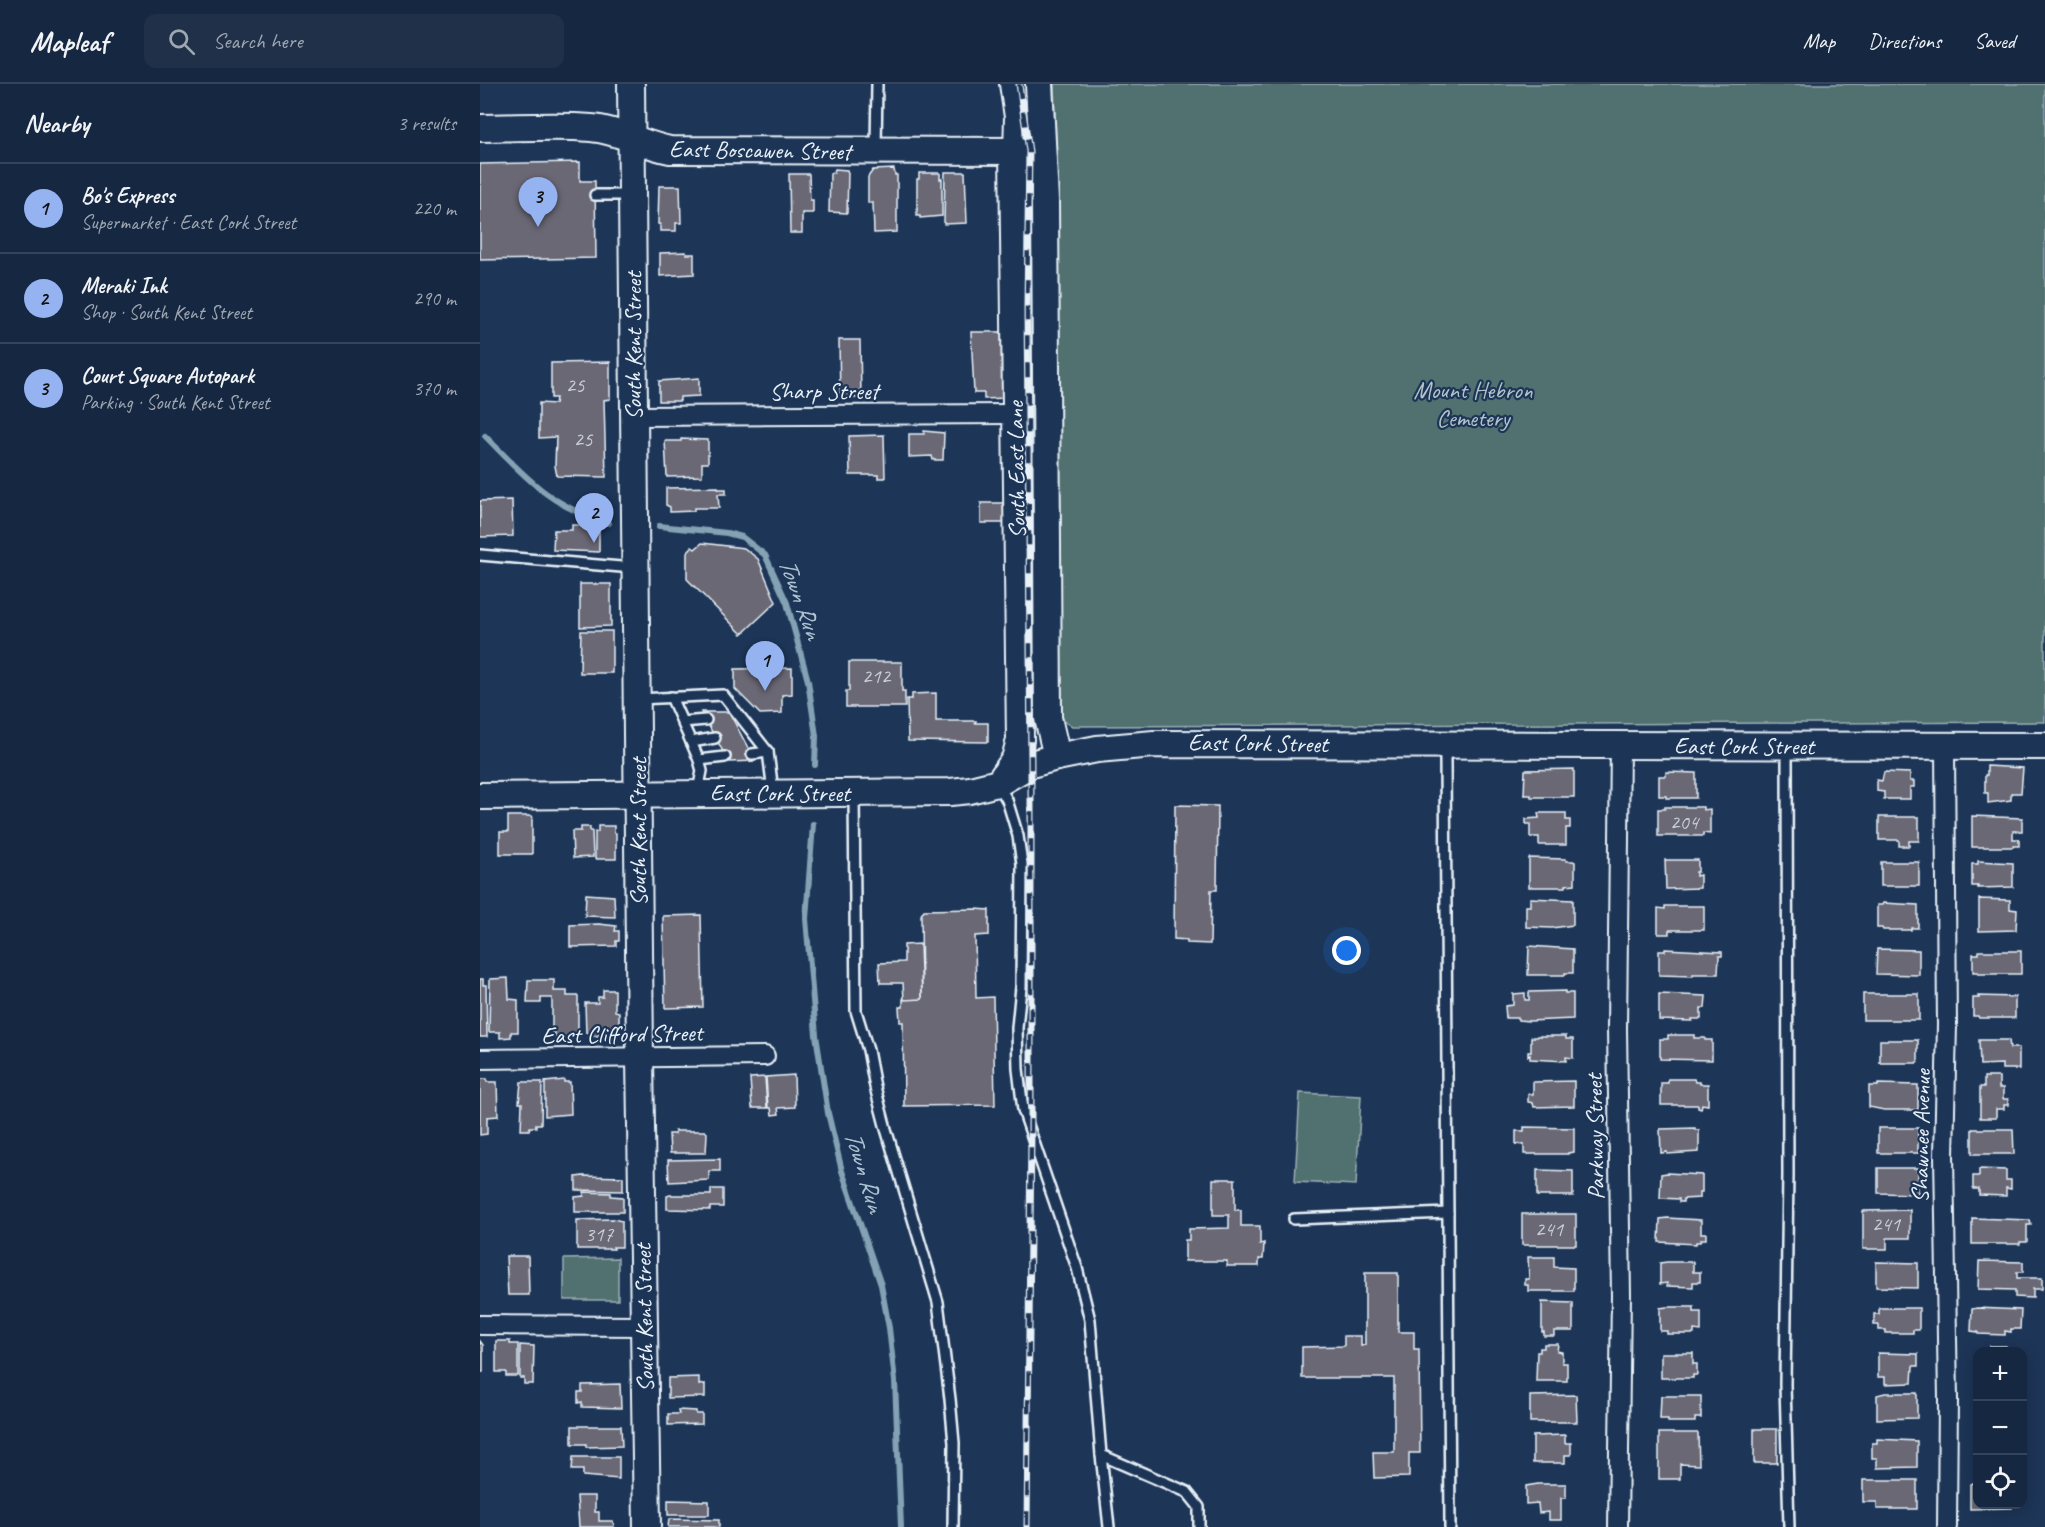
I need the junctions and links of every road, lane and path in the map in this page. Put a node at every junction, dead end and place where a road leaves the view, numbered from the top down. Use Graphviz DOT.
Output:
graph roads {
  1 [pos="631,84"];
  2 [pos="877,84"];
  3 [pos="1009,84"];
  4 [pos="1039,84"];
  5 [pos="480,128"];
  6 [pos="632,137"];
  7 [pos="1013,151"];
  8 [pos="876,152"];
  9 [pos="1043,152"];
  10 [pos="596,195"];
  11 [pos="632,195"];
  12 [pos="1015,414"];
  13 [pos="634,416"];
  14 [pos="480,555"];
  15 [pos="636,568"];
  16 [pos="671,697"];
  17 [pos="637,699"];
  18 [pos="706,720"];
  19 [pos="682,722"];
  20 [pos="753,732"];
  21 [pos="741,734"];
  22 [pos="715,738"];
  23 [pos="691,742"];
  24 [pos="1450,745"];
  25 [pos="1620,745"];
  26 [pos="1945,746"];
  27 [pos="2045,746"];
  28 [pos="1787,747"];
  29 [pos="768,752"];
  30 [pos="752,754"];
  31 [pos="725,757"];
  32 [pos="1057,757"];
  33 [pos="699,760"];
  34 [pos="998,783"];
  35 [pos="854,792"];
  36 [pos="638,793"];
  37 [pos="697,793"];
  38 [pos="773,793"];
  39 [pos="480,796"];
  40 [pos="765,1056"];
  41 [pos="640,1058"];
  42 [pos="480,1059"];
  43 [pos="1448,1213"];
  44 [pos="1294,1219"];
  45 [pos="480,1325"];
  46 [pos="645,1326"];
  47 [pos="1101,1455"];
  48 [pos="646,1527"];
  49 [pos="953,1527"];
  50 [pos="1109,1527"];
  51 [pos="1199,1527"];
  52 [pos="1450,1527"];
  53 [pos="1618,1527"];
  54 [pos="1789,1527"];
  55 [pos="1947,1527"];
  1 -- 6 [label="street, South Kent Street"];
  2 -- 8 [label="lane"];
  3 -- 7 [label="street"];
  4 -- 9 [label="street, South East Lane"];
  5 -- 6 [label="street, East Boscawen Street"];
  6 -- 8 [label="street, East Boscawen Street"];
  6 -- 11 [label="street, South Kent Street"];
  7 -- 8 [label="street, East Boscawen Street"];
  7 -- 9 [label="street, East Boscawen Street"];
  7 -- 12 [label="street, South East Lane"];
  9 -- 32 [label="street, South East Lane"];
  10 -- 11 [label="lane"];
  11 -- 13 [label="street, South Kent Street"];
  12 -- 13 [label="street, Sharp Street"];
  12 -- 34 [label="street, South East Lane"];
  13 -- 15 [label="street, South Kent Street"];
  14 -- 15 [label="lane"];
  15 -- 17 [label="street, South Kent Street"];
  16 -- 17 [label="lane"];
  16 -- 19 [label="lane"];
  16 -- 20 [label="lane"];
  17 -- 36 [label="street, South Kent Street"];
  18 -- 19 [label="lane"];
  19 -- 23 [label="lane"];
  20 -- 21 [label="lane"];
  20 -- 29 [label="lane"];
  22 -- 23 [label="lane"];
  23 -- 33 [label="lane"];
  24 -- 25 [label="street, East Cork Street"];
  24 -- 32 [label="street, East Cork Street"];
  24 -- 43 [label="lane"];
  25 -- 28 [label="street, East Cork Street"];
  25 -- 53 [label="street, Parkway Street"];
  26 -- 27 [label="street, East Cork Street"];
  26 -- 28 [label="street, East Cork Street"];
  26 -- 55 [label="street, Shawnee Avenue"];
  28 -- 54 [label="lane"];
  29 -- 30 [label="lane"];
  29 -- 38 [label="lane"];
  31 -- 33 [label="lane"];
  32 -- 34 [label="street, East Cork Street"];
  33 -- 37 [label="lane"];
  34 -- 35 [label="street, East Cork Street"];
  34 -- 47 [label="lane"];
  35 -- 38 [label="street, East Cork Street"];
  35 -- 49 [label="lane"];
  36 -- 37 [label="street, East Cork Street"];
  36 -- 39 [label="street, East Cork Street"];
  36 -- 41 [label="street, South Kent Street"];
  37 -- 38 [label="street, East Cork Street"];
  40 -- 41 [label="street, East Clifford Street"];
  41 -- 42 [label="street, East Clifford Street"];
  41 -- 46 [label="street, South Kent Street"];
  43 -- 44 [label="lane"];
  43 -- 52 [label="lane"];
  45 -- 46 [label="street"];
  46 -- 48 [label="street, South Kent Street"];
  47 -- 50 [label="lane"];
  47 -- 51 [label="lane"];
}
